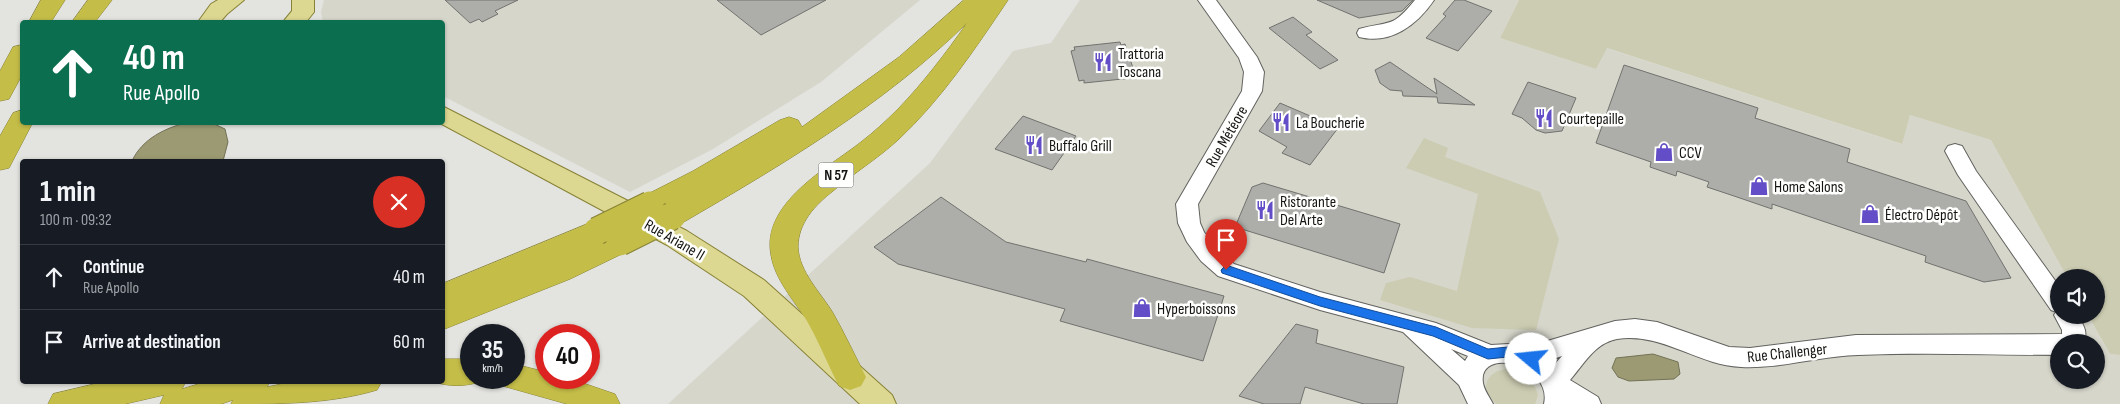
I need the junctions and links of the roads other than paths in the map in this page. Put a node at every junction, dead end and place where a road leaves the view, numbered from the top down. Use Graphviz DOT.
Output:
graph roads {
  1 [pos="53,0"];
  2 [pos="88,0"];
  3 [pos="100,0"];
  4 [pos="231,0"];
  5 [pos="303,0"];
  6 [pos="952,0"];
  7 [pos="978,0"];
  8 [pos="996,0"];
  9 [pos="1207,0"];
  10 [pos="1425,0"];
  11 [pos="41,20"];
  12 [pos="77,20"];
  13 [pos="85,20"];
  14 [pos="211,20"];
  15 [pos="296,20"];
  16 [pos="1366,33"];
  17 [pos="20,57"];
  18 [pos="0,93"];
  19 [pos="445,116"];
  20 [pos="20,123"];
  21 [pos="1955,151"];
  22 [pos="0,161"];
  23 [pos="661,210"];
  24 [pos="608,236"];
  25 [pos="2050,291"];
  26 [pos="445,295"];
  27 [pos="445,317"];
  28 [pos="1410,327"];
  29 [pos="1593,336"];
  30 [pos="2050,345"];
  31 [pos="1488,354"];
  32 [pos="1519,354"];
  33 [pos="445,372"];
  34 [pos="460,372"];
  35 [pos="850,377"];
  36 [pos="525,379"];
  37 [pos="156,384"];
  38 [pos="244,384"];
  39 [pos="350,384"];
  40 [pos="1555,394"];
  41 [pos="1474,396"];
  42 [pos="64,404"];
  43 [pos="176,404"];
  44 [pos="247,404"];
  45 [pos="604,404"];
  46 [pos="881,404"];
  47 [pos="1589,404"];
  1 -- 11 [label="highway"];
  2 -- 12 [label="highway"];
  3 -- 13 [label="highway"];
  4 -- 14 [label="main road"];
  5 -- 15 [label="main road"];
  6 -- 23 [label="highway"];
  7 -- 23 [label="highway"];
  8 -- 35 [label="highway, N 57"];
  9 -- 28 [label="street, Rue Météore"];
  10 -- 16 [label="street"];
  17 -- 18 [label="highway"];
  19 -- 35 [label="main road, Rue Ariane II"];
  20 -- 22 [label="highway"];
  21 -- 25 [label="street"];
  23 -- 24 [label="highway, bridge"];
  24 -- 26 [label="highway"];
  24 -- 27 [label="highway"];
  28 -- 31 [label="street"];
  28 -- 41 [label="street"];
  29 -- 30 [label="street, Rue Challenger"];
  29 -- 32 [label="street, Rue Challenger"];
  29 -- 40 [label="street"];
  31 -- 32 [label="street, Rue Challenger"];
  31 -- 41 [label="street"];
  32 -- 40 [label="street"];
  33 -- 34 [label="highway"];
  35 -- 46 [label="main road, Rue Ariane II"];
  36 -- 45 [label="highway"];
  37 -- 42 [label="highway"];
  38 -- 43 [label="highway"];
  39 -- 44 [label="highway"];
  40 -- 47 [label="street"];
}
